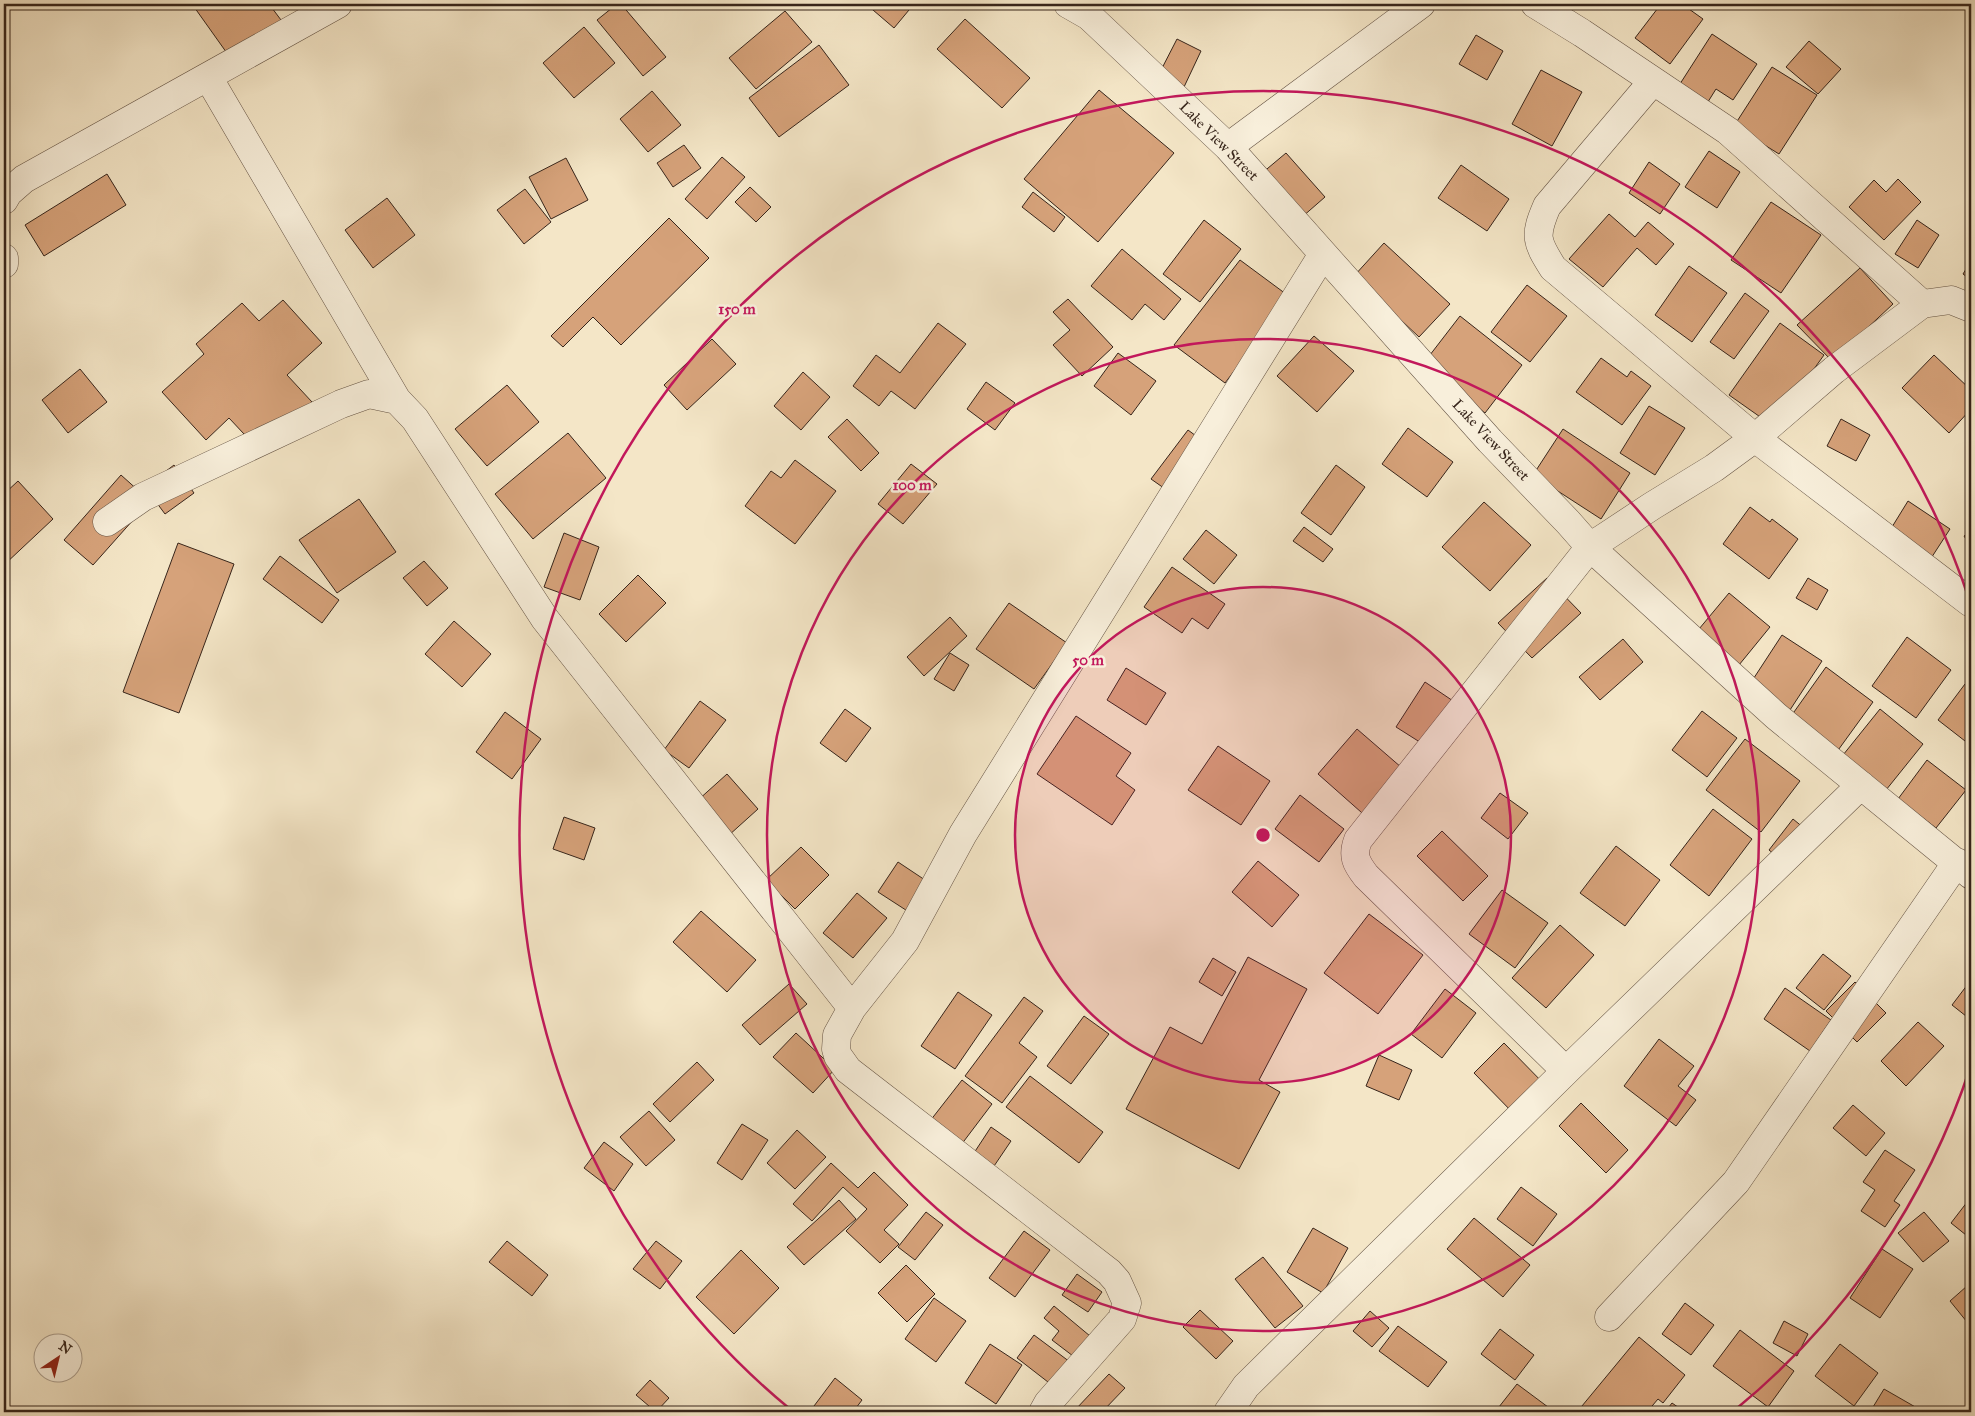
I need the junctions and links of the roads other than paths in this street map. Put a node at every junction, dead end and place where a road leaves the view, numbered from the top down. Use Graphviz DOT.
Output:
graph roads {
  1 [pos="338,4"];
  2 [pos="1421,4"];
  3 [pos="1534,4"];
  4 [pos="1087,8"];
  5 [pos="208,77"];
  6 [pos="1653,81"];
  7 [pos="1228,147"];
  8 [pos="4,200"];
  9 [pos="1323,254"];
  10 [pos="4,258"];
  11 [pos="4,264"];
  12 [pos="1922,304"];
  13 [pos="1971,308"];
  14 [pos="396,400"];
  15 [pos="1755,438"];
  16 [pos="107,522"];
  17 [pos="1590,547"];
  18 [pos="1971,603"];
  19 [pos="1861,785"];
  20 [pos="1964,869"];
  21 [pos="852,1008"];
  22 [pos="1566,1071"];
  23 [pos="1609,1317"];
  24 [pos="1043,1412"];
  25 [pos="1228,1412"];
  1 -- 5 [label="street"];
  2 -- 7 [label="street"];
  3 -- 6 [label="street"];
  4 -- 7 [label="street, Lake View Street"];
  5 -- 8 [label="street"];
  5 -- 14 [label="street"];
  6 -- 12 [label="street"];
  6 -- 15 [label="street"];
  7 -- 9 [label="street, Lake View Street"];
  9 -- 17 [label="street, Lake View Street"];
  9 -- 21 [label="street"];
  10 -- 11 [label="street"];
  12 -- 13 [label="street"];
  12 -- 15 [label="street"];
  14 -- 16 [label="street"];
  14 -- 21 [label="street"];
  15 -- 17 [label="street"];
  15 -- 18 [label="street"];
  17 -- 19 [label="street, Lake View Street"];
  17 -- 22 [label="street"];
  19 -- 20 [label="street, Lake View Street"];
  19 -- 22 [label="street"];
  20 -- 23 [label="street"];
  21 -- 24 [label="street"];
  22 -- 25 [label="street"];
}
